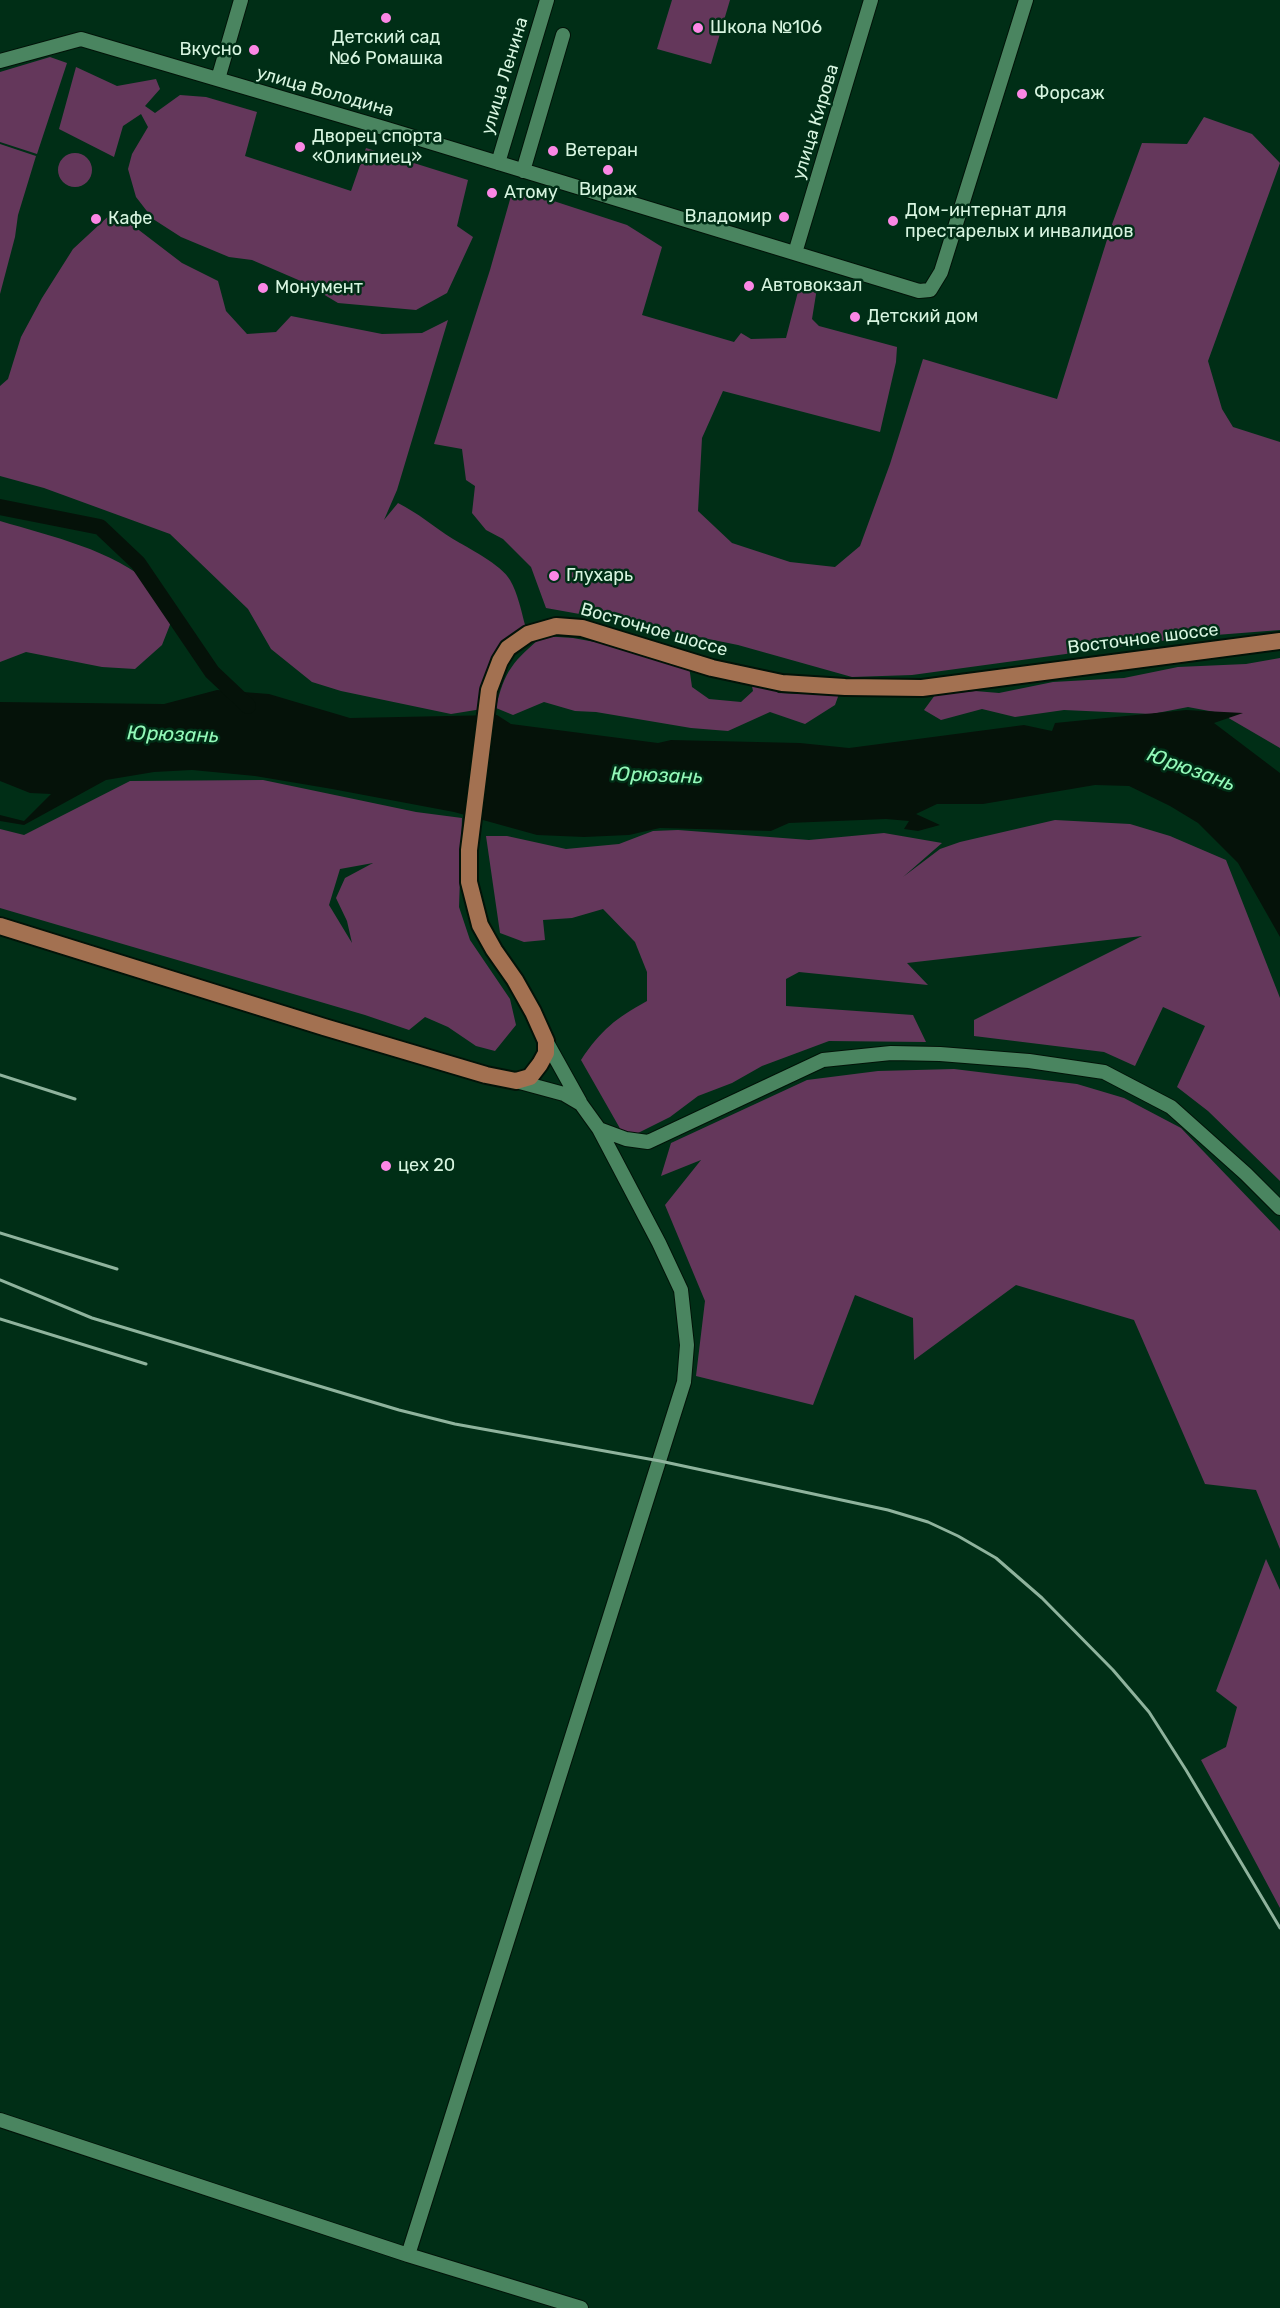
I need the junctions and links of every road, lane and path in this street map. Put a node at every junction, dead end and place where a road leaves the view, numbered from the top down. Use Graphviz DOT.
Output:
graph roads {
  1 [pos="241,0"];
  2 [pos="547,0"];
  3 [pos="871,0"];
  4 [pos="1026,0"];
  5 [pos="563,35"];
  6 [pos="0,61"];
  7 [pos="218,80"];
  8 [pos="498,163"];
  9 [pos="523,171"];
  10 [pos="795,254"];
  11 [pos="1280,641"];
  12 [pos="0,926"];
  13 [pos="546,1041"];
  14 [pos="516,1081"];
  15 [pos="581,1104"];
  16 [pos="599,1129"];
  17 [pos="1280,1208"];
  18 [pos="0,2120"];
  19 [pos="408,2254"];
  20 [pos="581,2308"];
  1 -- 7 [label="street"];
  2 -- 8 [label="street, улица Ленина"];
  3 -- 10 [label="street, улица Кирова"];
  4 -- 10 [label="street, улица Володина"];
  5 -- 9 [label="street"];
  6 -- 7 [label="street, улица Володина"];
  7 -- 8 [label="street, улица Володина"];
  8 -- 9 [label="street, улица Володина"];
  9 -- 10 [label="street, улица Володина"];
  11 -- 13 [label="main road, Восточное шоссе"];
  12 -- 14 [label="main road"];
  13 -- 14 [label="main road"];
  13 -- 15 [label="street, Восточное шоссе"];
  14 -- 15 [label="street"];
  15 -- 16 [label="street, Восточное шоссе"];
  16 -- 17 [label="street"];
  16 -- 19 [label="street, Восточное шоссе"];
  18 -- 19 [label="street"];
  19 -- 20 [label="street"];
}
